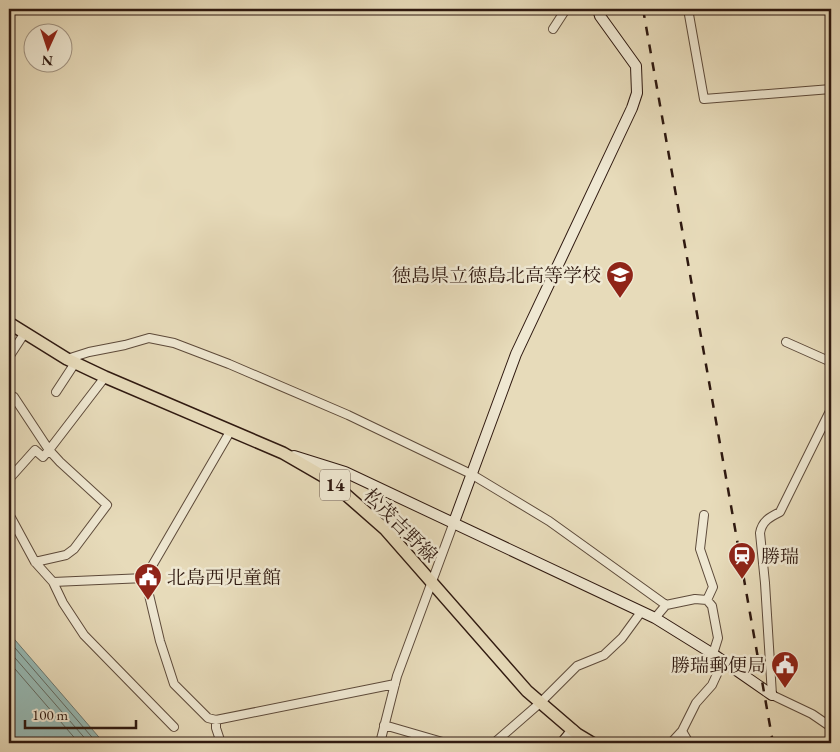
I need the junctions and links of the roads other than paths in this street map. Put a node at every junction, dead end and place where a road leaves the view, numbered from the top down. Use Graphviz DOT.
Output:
graph roads {
  1 [pos="566,9"];
  2 [pos="598,9"];
  3 [pos="688,9"];
  4 [pos="553,29"];
  5 [pos="831,89"];
  6 [pos="9,323"];
  7 [pos="24,334"];
  8 [pos="786,342"];
  9 [pos="9,357"];
  10 [pos="71,361"];
  11 [pos="831,362"];
  12 [pos="105,377"];
  13 [pos="56,392"];
  14 [pos="9,395"];
  15 [pos="831,409"];
  16 [pos="231,430"];
  17 [pos="49,450"];
  18 [pos="283,453"];
  19 [pos="471,474"];
  20 [pos="9,477"];
  21 [pos="9,514"];
  22 [pos="704,515"];
  23 [pos="454,522"];
  24 [pos="35,562"];
  25 [pos="145,578"];
  26 [pos="431,581"];
  27 [pos="53,582"];
  28 [pos="707,600"];
  29 [pos="666,605"];
  30 [pos="642,612"];
  31 [pos="656,618"];
  32 [pos="713,654"];
  33 [pos="723,662"];
  34 [pos="395,684"];
  35 [pos="772,695"];
  36 [pos="540,703"];
  37 [pos="216,720"];
  38 [pos="384,725"];
  39 [pos="174,727"];
  40 [pos="831,727"];
  41 [pos="573,730"];
  42 [pos="682,731"];
  43 [pos="221,743"];
  44 [pos="380,743"];
  45 [pos="446,743"];
  46 [pos="494,743"];
  47 [pos="562,743"];
  48 [pos="592,743"];
  49 [pos="671,743"];
  50 [pos="689,743"];
  1 -- 4 [label="street"];
  2 -- 19 [label="street"];
  3 -- 5 [label="street"];
  6 -- 7 [label="main road, 松茂吉野線 / 14"];
  7 -- 9 [label="street"];
  7 -- 10 [label="main road, 松茂吉野線 / 14"];
  8 -- 11 [label="street"];
  10 -- 12 [label="main road, 松茂吉野線 / 14"];
  10 -- 13 [label="street"];
  10 -- 19 [label="street"];
  12 -- 16 [label="main road, 松茂吉野線 / 14"];
  12 -- 17 [label="street"];
  14 -- 17 [label="street"];
  15 -- 35 [label="street"];
  16 -- 18 [label="main road, 松茂吉野線 / 14"];
  16 -- 25 [label="street"];
  17 -- 20 [label="street"];
  17 -- 24 [label="street"];
  18 -- 23 [label="street"];
  18 -- 26 [label="main road, 松茂吉野線 / 14"];
  19 -- 23 [label="street"];
  19 -- 29 [label="street"];
  21 -- 24 [label="street"];
  22 -- 28 [label="street"];
  23 -- 26 [label="street"];
  23 -- 30 [label="street"];
  24 -- 27 [label="street"];
  25 -- 27 [label="street"];
  25 -- 37 [label="street"];
  26 -- 34 [label="street"];
  26 -- 36 [label="main road, 松茂吉野線 / 14"];
  27 -- 39 [label="street"];
  28 -- 29 [label="street"];
  28 -- 32 [label="street"];
  29 -- 31 [label="street"];
  30 -- 31 [label="street"];
  30 -- 36 [label="street"];
  31 -- 32 [label="street"];
  32 -- 33 [label="street"];
  33 -- 35 [label="street"];
  33 -- 42 [label="street"];
  34 -- 37 [label="street"];
  34 -- 38 [label="street"];
  35 -- 40 [label="street"];
  36 -- 41 [label="main road, 松茂吉野線 / 14"];
  36 -- 46 [label="street"];
  37 -- 43 [label="street"];
  38 -- 44 [label="street"];
  38 -- 45 [label="street"];
  41 -- 47 [label="street"];
  41 -- 48 [label="main road, 松茂吉野線 / 14"];
  42 -- 49 [label="street"];
  42 -- 50 [label="street"];
}
